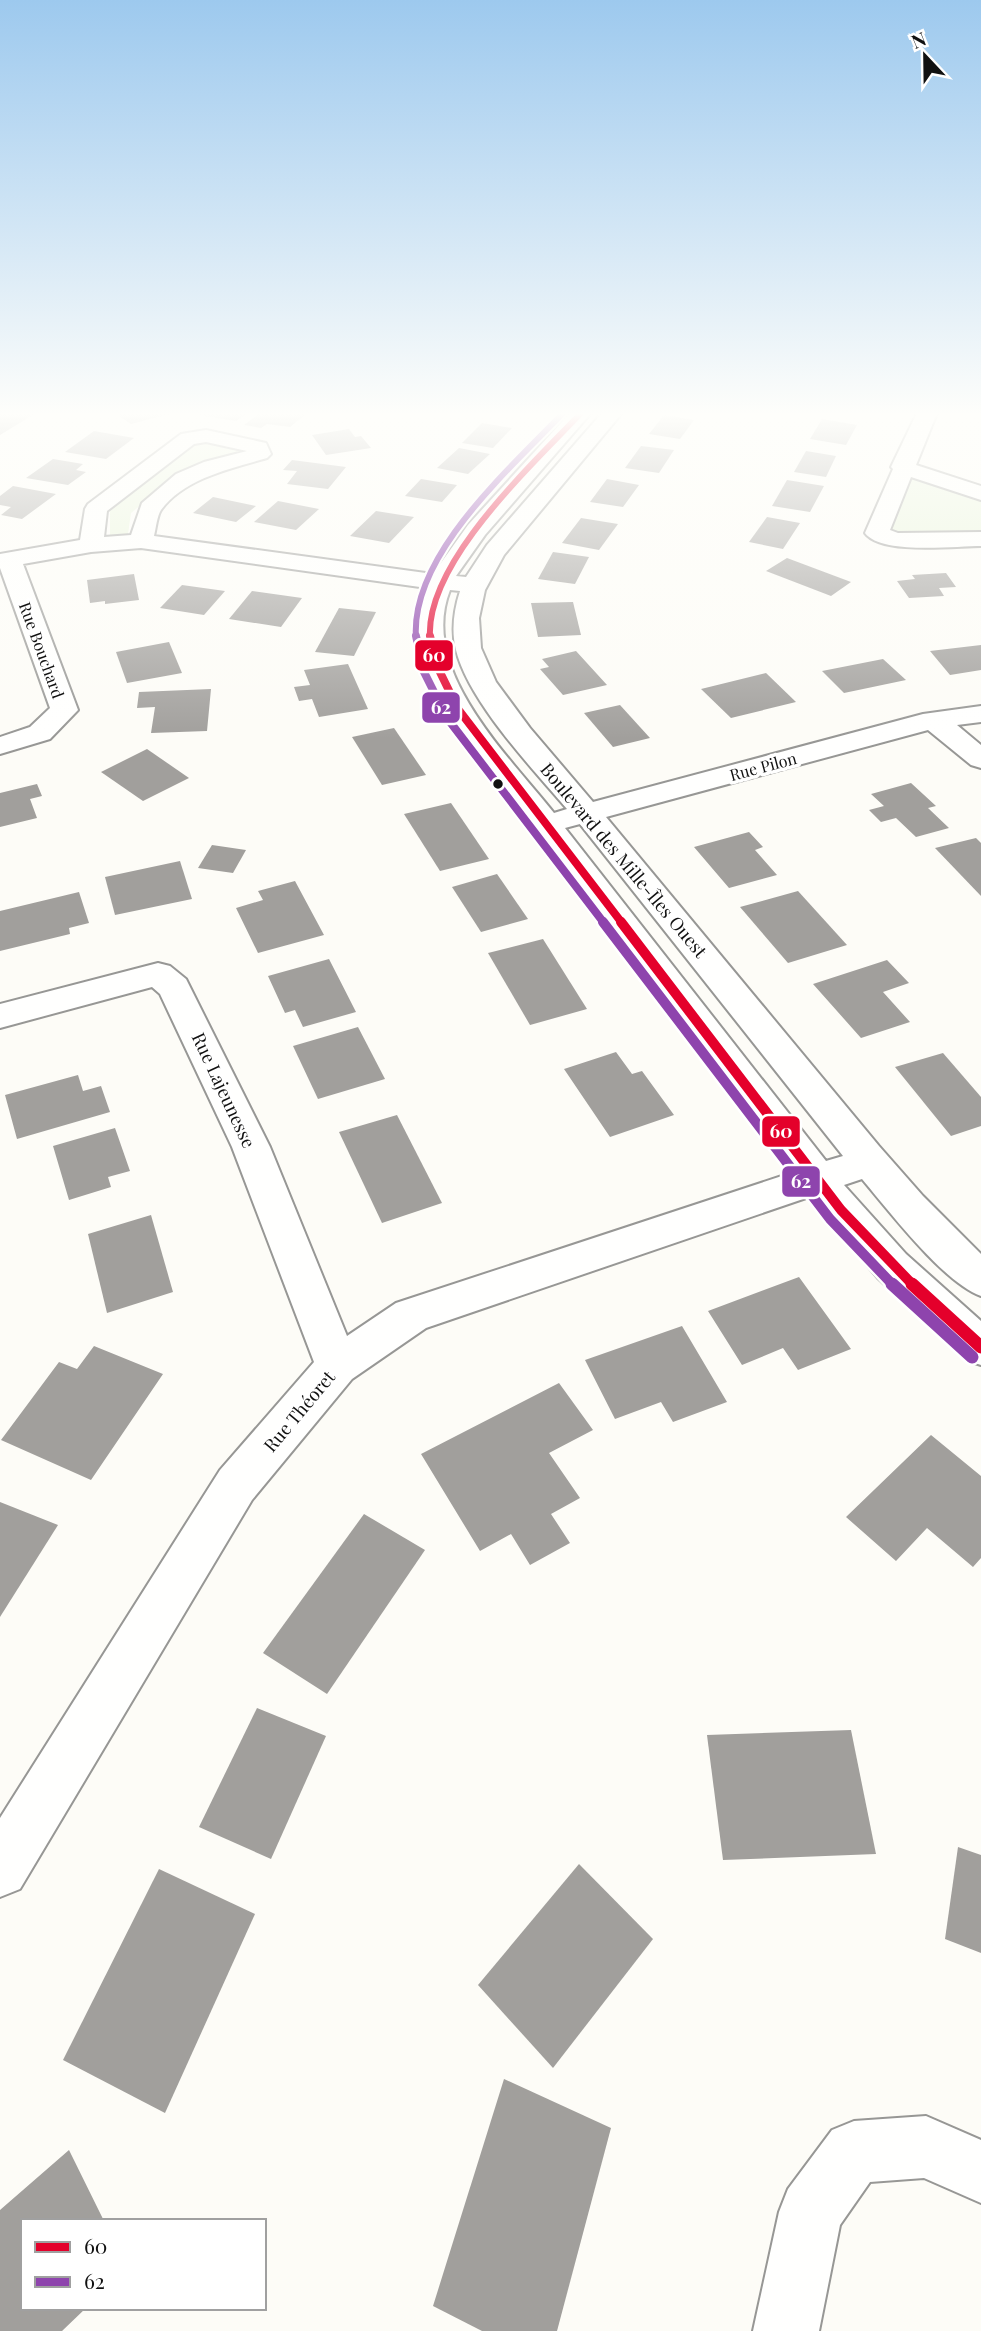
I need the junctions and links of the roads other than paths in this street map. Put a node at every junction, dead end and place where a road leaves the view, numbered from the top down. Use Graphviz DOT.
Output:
graph roads {
  1 [pos="94,522"];
  2 [pos="146,522"];
  3 [pos="483,522"];
  4 [pos="519,522"];
  5 [pos="881,522"];
  6 [pos="981,538"];
  7 [pos="141,541"];
  8 [pos="91,545"];
  9 [pos="5,560"];
  10 [pos="440,583"];
  11 [pos="473,585"];
  12 [pos="981,714"];
  13 [pos="933,720"];
  14 [pos="0,746"];
  15 [pos="981,759"];
  16 [pos="585,814"];
  17 [pos="546,824"];
  18 [pos="0,1016"];
  19 [pos="869,1162"];
  20 [pos="819,1180"];
  21 [pos="981,1279"];
  22 [pos="981,1347"];
  23 [pos="337,1366"];
  24 [pos="0,1869"];
  25 [pos="981,2172"];
  26 [pos="786,2331"];
  1 -- 8 [label="street"];
  2 -- 7 [label="street"];
  3 -- 10 [label="street, Boulevard des Mille-Îles Ouest"];
  4 -- 11 [label="street, Boulevard des Mille-Îles Ouest"];
  5 -- 6 [label="street"];
  7 -- 8 [label="street"];
  7 -- 10 [label="street"];
  8 -- 9 [label="street"];
  9 -- 14 [label="street, Rue Bouchard"];
  10 -- 11 [label="street"];
  10 -- 17 [label="street, Boulevard des Mille-Îles Ouest"];
  11 -- 16 [label="street, Boulevard des Mille-Îles Ouest"];
  12 -- 13 [label="street, Rue Pilon"];
  13 -- 15 [label="street"];
  13 -- 16 [label="street, Rue Pilon"];
  16 -- 17 [label="street, Rue Pilon"];
  16 -- 19 [label="street, Boulevard des Mille-Îles Ouest"];
  17 -- 20 [label="street, Boulevard des Mille-Îles Ouest"];
  18 -- 23 [label="street, Rue Lajeunesse"];
  19 -- 20 [label="street, Rue Théoret"];
  19 -- 21 [label="street, Boulevard des Mille-Îles Ouest"];
  20 -- 22 [label="street, Boulevard des Mille-Îles Ouest"];
  20 -- 23 [label="street, Rue Théoret"];
  23 -- 24 [label="street, Rue Théoret"];
  25 -- 26 [label="street"];
}
